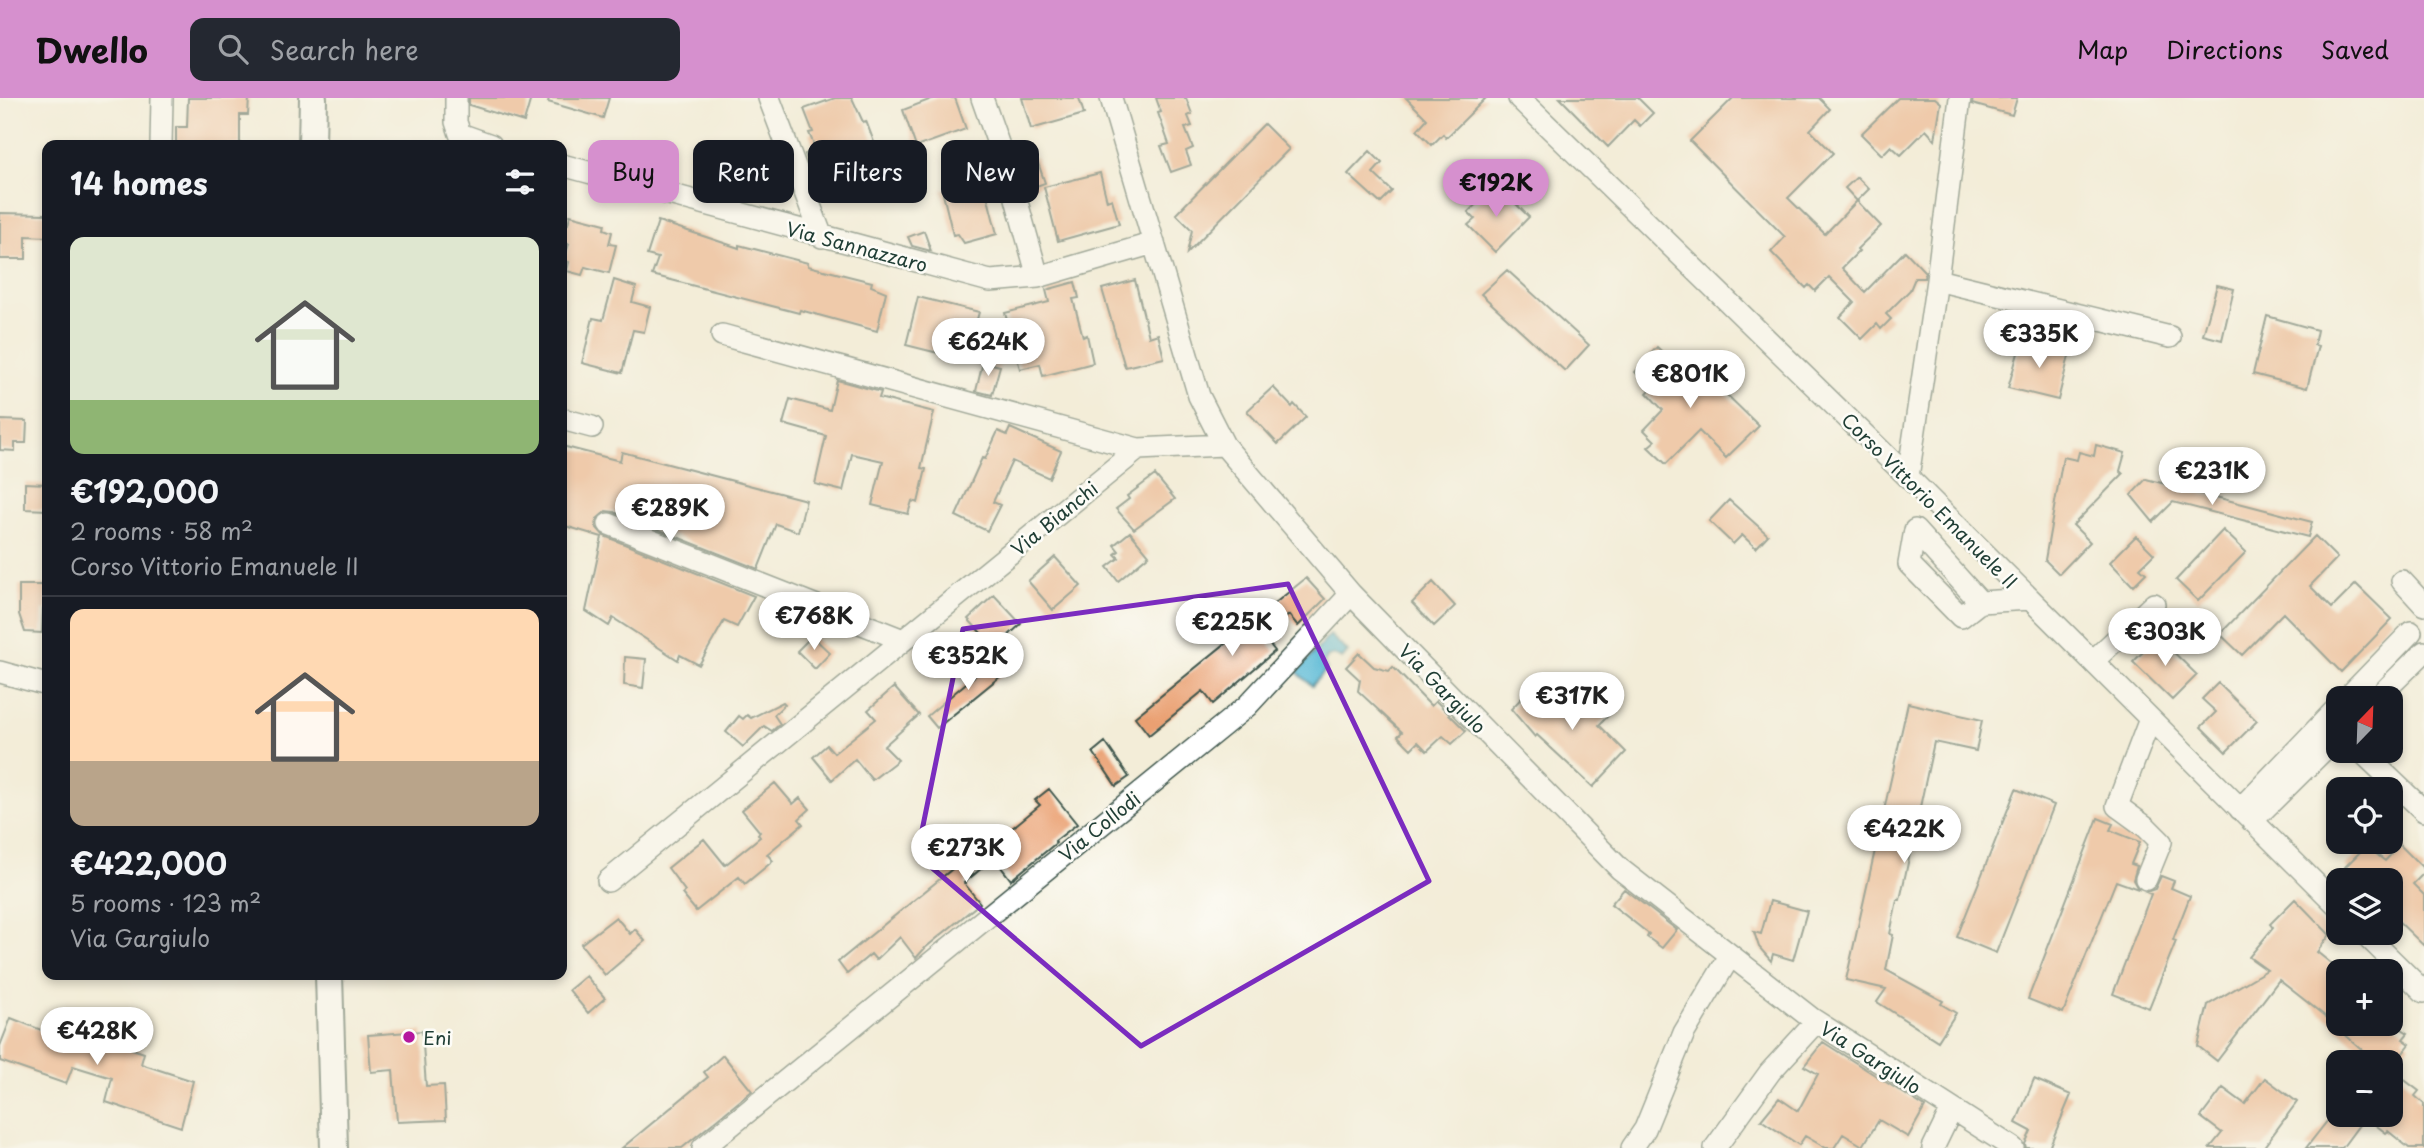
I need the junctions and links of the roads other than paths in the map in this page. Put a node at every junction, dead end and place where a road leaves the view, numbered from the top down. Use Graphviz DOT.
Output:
graph roads {
  1 [pos="162,98"];
  2 [pos="313,98"];
  3 [pos="456,98"];
  4 [pos="769,98"];
  5 [pos="982,98"];
  6 [pos="1111,98"];
  7 [pos="1519,98"];
  8 [pos="1960,98"];
  9 [pos="161,140"];
  10 [pos="312,140"];
  11 [pos="477,140"];
  12 [pos="567,166"];
  13 [pos="822,237"];
  14 [pos="1154,243"];
  15 [pos="1038,276"];
  16 [pos="1937,280"];
  17 [pos="722,335"];
  18 [pos="2170,337"];
  19 [pos="567,420"];
  20 [pos="592,427"];
  21 [pos="1224,445"];
  22 [pos="1138,449"];
  23 [pos="1908,477"];
  24 [pos="609,524"];
  25 [pos="2402,581"];
  26 [pos="1351,594"];
  27 [pos="2030,599"];
  28 [pos="1980,602"];
  29 [pos="2154,604"];
  30 [pos="2424,605"];
  31 [pos="2411,632"];
  32 [pos="904,640"];
  33 [pos="2424,652"];
  34 [pos="2093,661"];
  35 [pos="0,672"];
  36 [pos="42,684"];
  37 [pos="2359,686"];
  38 [pos="2389,686"];
  39 [pos="2150,719"];
  40 [pos="2326,721"];
  41 [pos="2326,746"];
  42 [pos="2374,763"];
  43 [pos="2424,811"];
  44 [pos="2246,815"];
  45 [pos="2146,880"];
  46 [pos="608,881"];
  47 [pos="2326,894"];
  48 [pos="2376,945"];
  49 [pos="1730,956"];
  50 [pos="329,980"];
  51 [pos="2424,992"];
  52 [pos="1816,1021"];
  53 [pos="1952,1109"];
  54 [pos="334,1148"];
  55 [pos="703,1148"];
  56 [pos="1632,1148"];
  57 [pos="1715,1148"];
  58 [pos="1933,1148"];
  59 [pos="2013,1148"];
  1 -- 9 [label="street"];
  2 -- 10 [label="main road"];
  3 -- 11 [label="street"];
  4 -- 13 [label="street"];
  5 -- 15 [label="street"];
  6 -- 14 [label="street, Via Gargiulo"];
  7 -- 23 [label="street, Corso Vittorio Emanuele II"];
  8 -- 16 [label="street"];
  12 -- 13 [label="street, Via Sannazzaro"];
  13 -- 15 [label="street, Via Sannazzaro"];
  14 -- 15 [label="street, Via Sannazzaro"];
  14 -- 21 [label="street, Via Gargiulo"];
  16 -- 18 [label="street"];
  16 -- 23 [label="street"];
  17 -- 22 [label="street"];
  19 -- 20 [label="street"];
  21 -- 22 [label="street"];
  21 -- 26 [label="street, Via Gargiulo"];
  22 -- 32 [label="street, Via Bianchi"];
  23 -- 27 [label="street, Corso Vittorio Emanuele II"];
  24 -- 32 [label="street"];
  25 -- 30 [label="street"];
  26 -- 49 [label="street, Via Gargiulo"];
  26 -- 55 [label="street, Via Collodi"];
  27 -- 28 [label="street"];
  27 -- 34 [label="street, Corso Vittorio Emanuele II"];
  29 -- 34 [label="street"];
  31 -- 37 [label="street"];
  32 -- 46 [label="street, Via Bianchi"];
  33 -- 38 [label="street"];
  34 -- 39 [label="street, Corso Vittorio Emanuele II"];
  35 -- 36 [label="street"];
  39 -- 44 [label="street, Corso Vittorio Emanuele II"];
  39 -- 45 [label="street"];
  40 -- 44 [label="street"];
  41 -- 44 [label="street"];
  42 -- 43 [label="street"];
  44 -- 47 [label="street, Corso Vittorio Emanuele II"];
  48 -- 51 [label="street"];
  49 -- 52 [label="street, Via Gargiulo"];
  49 -- 56 [label="street"];
  50 -- 54 [label="main road"];
  52 -- 53 [label="street, Via Gargiulo"];
  52 -- 57 [label="street"];
  53 -- 58 [label="street"];
  53 -- 59 [label="street, Via Gargiulo"];
}
